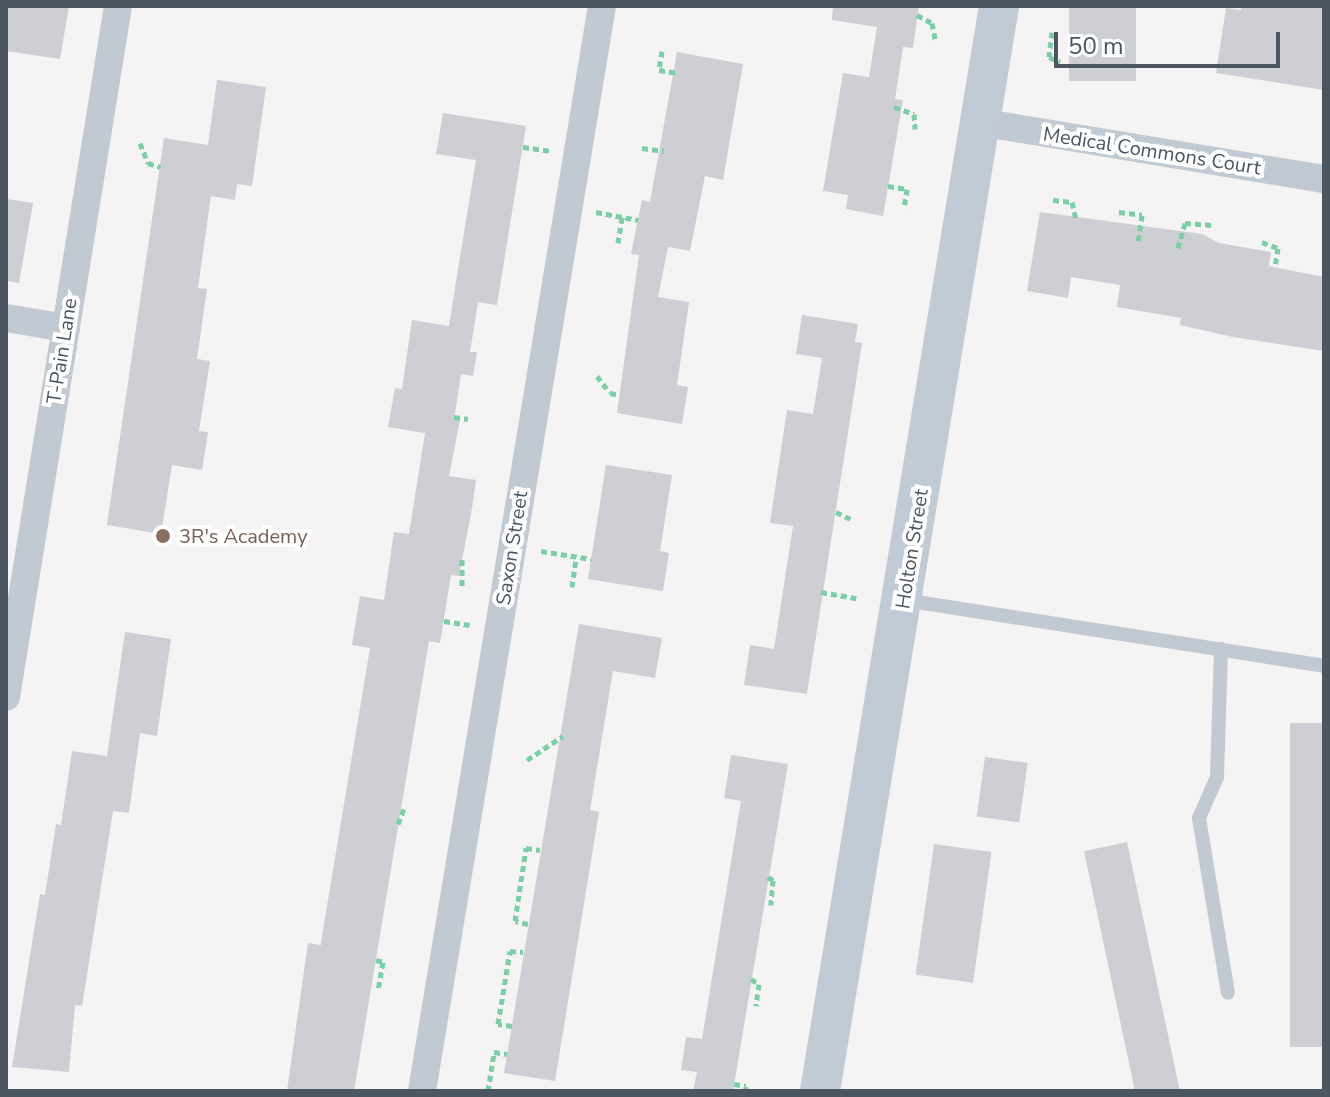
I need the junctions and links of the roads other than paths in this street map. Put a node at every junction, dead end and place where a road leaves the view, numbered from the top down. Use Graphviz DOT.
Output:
graph roads {
  1 [pos="118,6"];
  2 [pos="602,6"];
  3 [pos="999,6"];
  4 [pos="979,122"];
  5 [pos="1324,179"];
  6 [pos="6,318"];
  7 [pos="66,328"];
  8 [pos="904,600"];
  9 [pos="1221,649"];
  10 [pos="1324,666"];
  11 [pos="6,697"];
  12 [pos="1228,993"];
  13 [pos="422,1091"];
  14 [pos="820,1091"];
  1 -- 7 [label="street, T-Pain Lane"];
  2 -- 13 [label="street, Saxon Street"];
  3 -- 4 [label="street, Holton Street"];
  4 -- 5 [label="street, Medical Commons Court"];
  4 -- 8 [label="street, Holton Street"];
  6 -- 7 [label="street"];
  7 -- 11 [label="street, T-Pain Lane"];
  8 -- 9 [label="lane"];
  8 -- 14 [label="street, Holton Street"];
  9 -- 10 [label="lane"];
  9 -- 12 [label="lane"];
}
